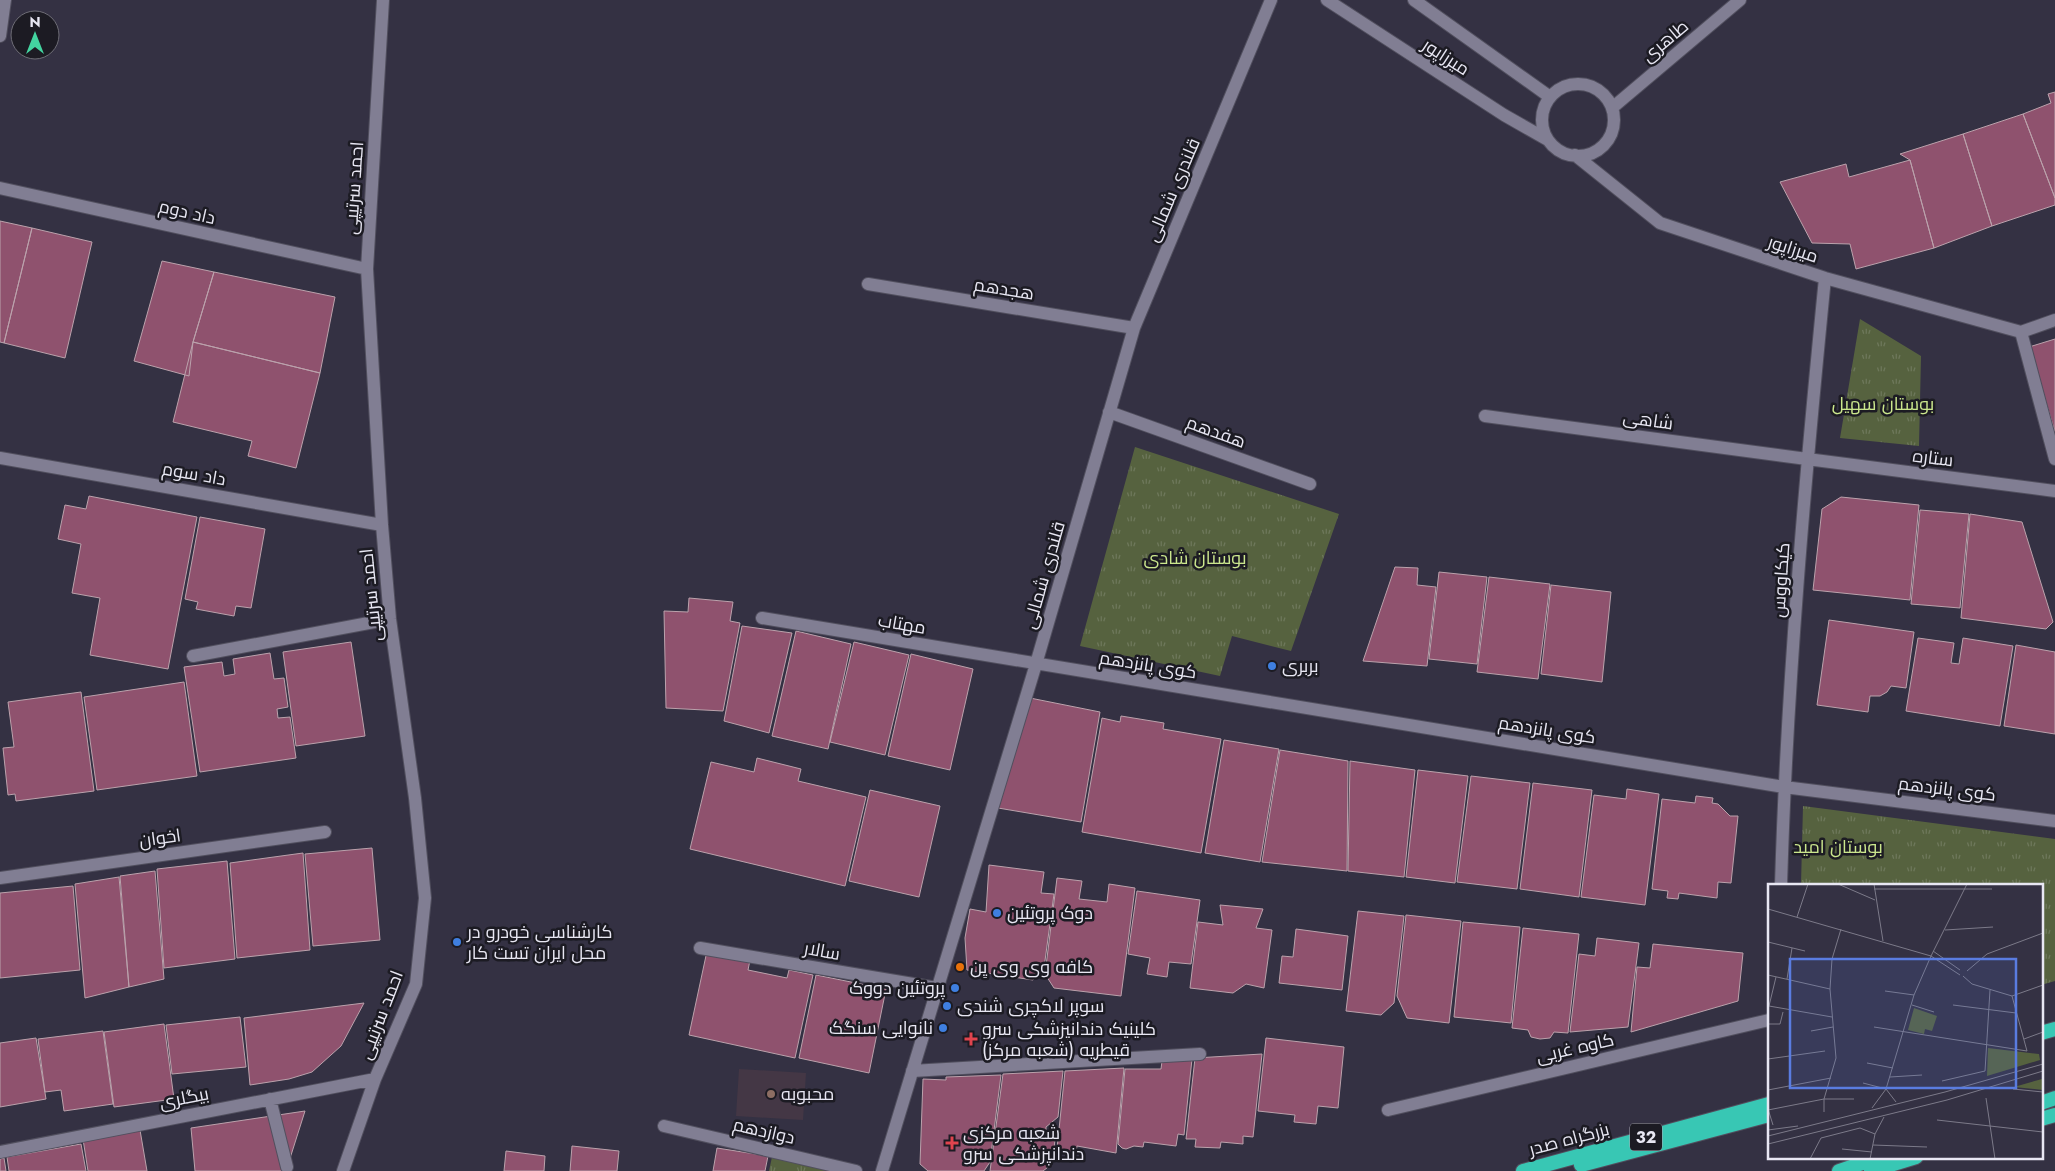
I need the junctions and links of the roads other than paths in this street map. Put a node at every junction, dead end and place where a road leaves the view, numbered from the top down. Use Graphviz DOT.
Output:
graph roads {
  1 [pos="5,0"];
  2 [pos="383,0"];
  3 [pos="1271,0"];
  4 [pos="1327,0"];
  5 [pos="1414,0"];
  6 [pos="1740,0"];
  7 [pos="0,36"];
  8 [pos="1550,97"];
  9 [pos="1612,108"];
  10 [pos="1548,140"];
  11 [pos="1575,156"];
  12 [pos="0,188"];
  13 [pos="367,269"];
  14 [pos="1825,278"];
  15 [pos="868,284"];
  16 [pos="2055,320"];
  17 [pos="1134,328"];
  18 [pos="2021,332"];
  19 [pos="1110,412"];
  20 [pos="1485,416"];
  21 [pos="0,458"];
  22 [pos="1807,459"];
  23 [pos="2055,459"];
  24 [pos="1310,484"];
  25 [pos="2055,490"];
  26 [pos="382,525"];
  27 [pos="762,618"];
  28 [pos="390,619"];
  29 [pos="193,656"];
  30 [pos="1036,664"];
  31 [pos="1784,787"];
  32 [pos="2055,820"];
  33 [pos="325,832"];
  34 [pos="0,878"];
  35 [pos="1781,884"];
  36 [pos="700,948"];
  37 [pos="937,988"];
  38 [pos="1768,1020"];
  39 [pos="2055,1020"];
  40 [pos="2042,1024"];
  41 [pos="2055,1029"];
  42 [pos="2042,1033"];
  43 [pos="1200,1054"];
  44 [pos="912,1071"];
  45 [pos="375,1079"];
  46 [pos="2055,1098"];
  47 [pos="270,1100"];
  48 [pos="2042,1103"];
  49 [pos="1768,1104"];
  50 [pos="1388,1110"];
  51 [pos="1768,1115"];
  52 [pos="2055,1115"];
  53 [pos="2042,1119"];
  54 [pos="664,1126"];
  55 [pos="0,1152"];
  56 [pos="1877,1158"];
  57 [pos="1913,1158"];
  58 [pos="287,1167"];
  59 [pos="343,1171"];
  60 [pos="856,1171"];
  61 [pos="882,1171"];
  62 [pos="1523,1171"];
  63 [pos="1559,1171"];
  64 [pos="1839,1171"];
  65 [pos="1871,1171"];
  1 -- 7 [label="street"];
  2 -- 13 [label="street, احمد سرتیپی"];
  3 -- 17 [label="street, قلندری شمالی"];
  4 -- 10 [label="street, میرزاپور"];
  5 -- 8 [label="street, میرزاپور"];
  6 -- 9 [label="street, طاهری"];
  8 -- 9 [label="street"];
  8 -- 10 [label="street"];
  9 -- 11 [label="street"];
  10 -- 11 [label="street"];
  11 -- 14 [label="street, میرزاپور"];
  12 -- 13 [label="street, داد دوم"];
  13 -- 26 [label="street, احمد سرتیپی"];
  14 -- 18 [label="street, میرزاپور"];
  14 -- 22 [label="street, کیکاووس"];
  15 -- 17 [label="street, هجدهم"];
  16 -- 18 [label="street"];
  17 -- 19 [label="street, قلندری شمالی"];
  18 -- 23 [label="street"];
  19 -- 24 [label="street, هفدهم"];
  19 -- 30 [label="street, قلندری شمالی"];
  20 -- 22 [label="street, شاهی"];
  21 -- 26 [label="street, داد سوم"];
  22 -- 25 [label="street, ستاره"];
  22 -- 31 [label="street, کیکاووس"];
  26 -- 28 [label="street, احمد سرتیپی"];
  27 -- 30 [label="street, مهتاب"];
  28 -- 29 [label="street"];
  28 -- 45 [label="street, احمد سرتیپی"];
  30 -- 31 [label="street, کوی پانزدهم"];
  30 -- 37 [label="street, قلندری شمالی"];
  31 -- 32 [label="street, کوی پانزدهم"];
  31 -- 35 [label="street, کیکاووس"];
  33 -- 34 [label="street, اخوان"];
  36 -- 37 [label="street, سالار"];
  37 -- 44 [label="street, قلندری شمالی"];
  38 -- 50 [label="street, کاوه غربی"];
  39 -- 40 [label="highway"];
  41 -- 42 [label="highway"];
  43 -- 44 [label="street"];
  44 -- 61 [label="street, قلندری شمالی"];
  45 -- 47 [label="street, بیگلری"];
  45 -- 59 [label="street, احمد سرتیپی"];
  46 -- 48 [label="highway"];
  47 -- 55 [label="street, بیگلری"];
  47 -- 58 [label="street"];
  49 -- 62 [label="highway, بزرگراه صدر / 32"];
  51 -- 63 [label="highway"];
  52 -- 53 [label="highway"];
  54 -- 60 [label="street, دوازدهم"];
  56 -- 64 [label="highway"];
  57 -- 65 [label="highway"];
}
